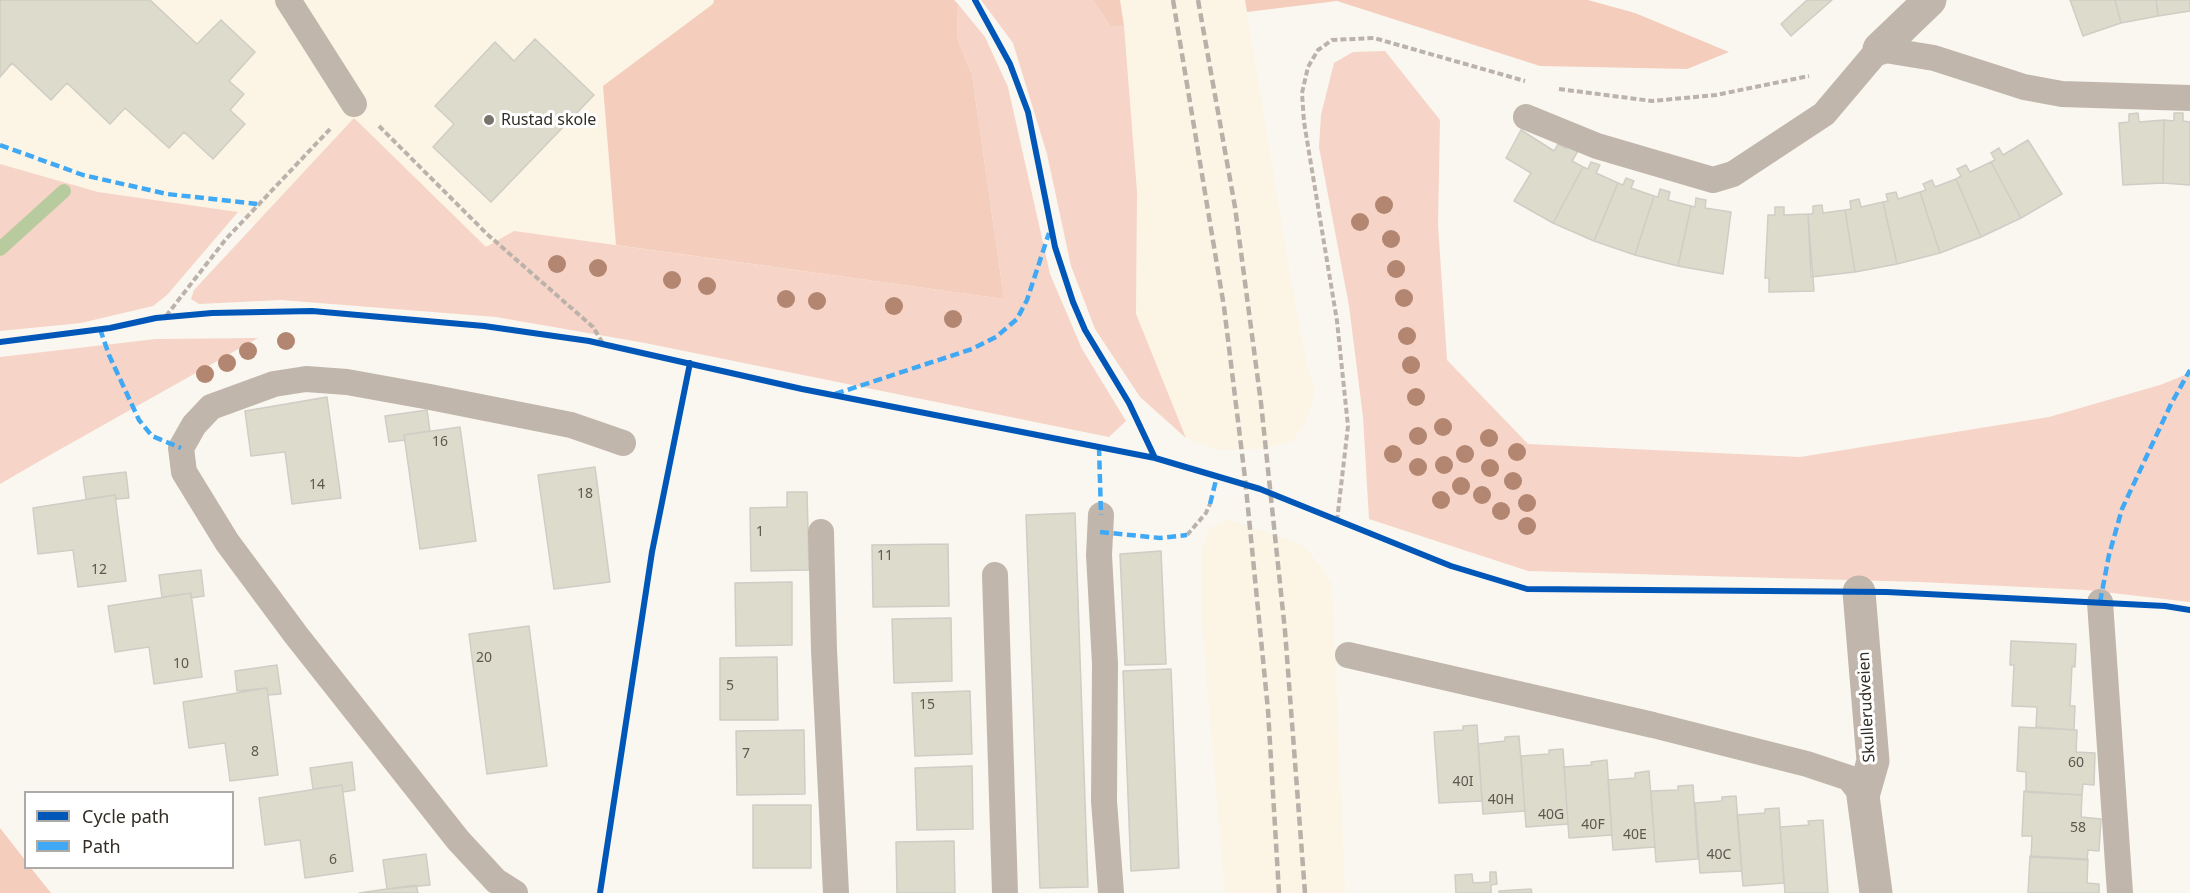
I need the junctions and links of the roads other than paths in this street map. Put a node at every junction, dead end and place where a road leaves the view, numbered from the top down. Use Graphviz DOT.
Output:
graph roads {
  1 [pos="288,0"];
  2 [pos="1930,0"];
  3 [pos="1879,49"];
  4 [pos="2190,98"];
  5 [pos="354,104"];
  6 [pos="1526,117"];
  7 [pos="623,442"];
  8 [pos="1101,516"];
  9 [pos="821,532"];
  10 [pos="995,575"];
  11 [pos="1859,592"];
  12 [pos="2100,602"];
  13 [pos="1348,655"];
  14 [pos="1863,796"];
  15 [pos="515,893"];
  16 [pos="836,893"];
  17 [pos="1005,893"];
  18 [pos="1111,893"];
  19 [pos="1876,893"];
  20 [pos="2120,893"];
  1 -- 5 [label="lane"];
  2 -- 3 [label="street"];
  3 -- 4 [label="lane"];
  3 -- 6 [label="lane"];
  7 -- 15 [label="lane"];
  8 -- 18 [label="lane"];
  9 -- 16 [label="lane"];
  10 -- 17 [label="lane"];
  11 -- 14 [label="street, Skullerudveien"];
  12 -- 20 [label="lane"];
  13 -- 14 [label="lane"];
  14 -- 19 [label="street, Skullerudveien"];
}
